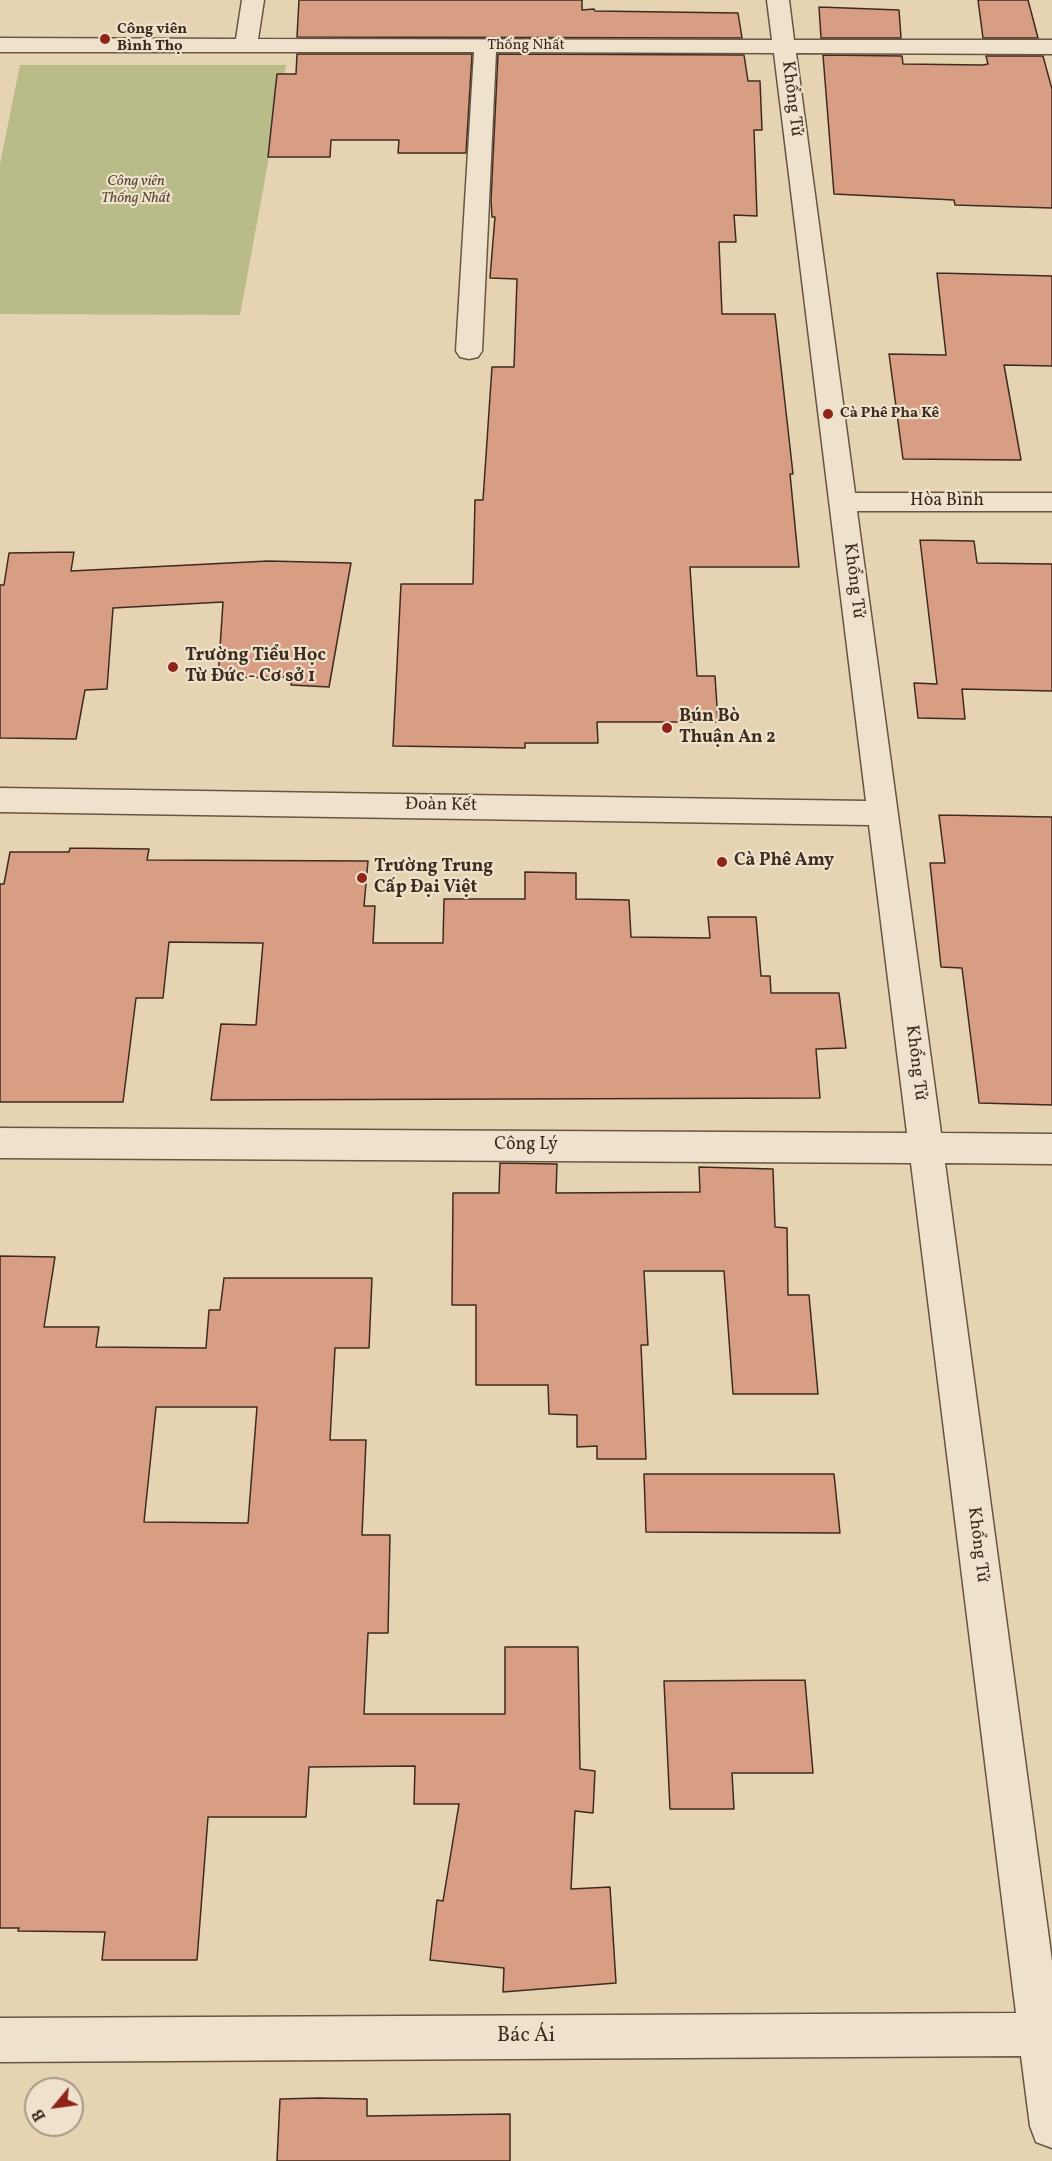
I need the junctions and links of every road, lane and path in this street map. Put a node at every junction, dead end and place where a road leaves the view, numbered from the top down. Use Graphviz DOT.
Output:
graph roads {
  1 [pos="253,0"];
  2 [pos="778,0"];
  3 [pos="0,45"];
  4 [pos="246,46"];
  5 [pos="485,46"];
  6 [pos="784,47"];
  7 [pos="1052,47"];
  8 [pos="469,351"];
  9 [pos="843,502"];
  10 [pos="1052,502"];
  11 [pos="0,800"];
  12 [pos="883,813"];
  13 [pos="0,1143"];
  14 [pos="926,1148"];
  15 [pos="1052,1149"];
  16 [pos="1046,2034"];
  17 [pos="0,2040"];
  18 [pos="1052,2126"];
  1 -- 4 [label="street"];
  2 -- 6 [label="street, Khổng Tử"];
  3 -- 4 [label="street, Thống Nhất"];
  4 -- 5 [label="street, Thống Nhất"];
  5 -- 6 [label="street, Thống Nhất"];
  5 -- 8 [label="street"];
  6 -- 7 [label="street, Thống Nhất"];
  6 -- 9 [label="street, Khổng Tử"];
  9 -- 10 [label="street, Hòa Bình"];
  9 -- 12 [label="street, Khổng Tử"];
  11 -- 12 [label="street, Đoàn Kết"];
  12 -- 14 [label="street, Khổng Tử"];
  13 -- 14 [label="street, Công Lý"];
  14 -- 15 [label="street, Công Lý"];
  14 -- 16 [label="street, Khổng Tử"];
  16 -- 17 [label="street, Bác Ái"];
  16 -- 18 [label="street, Khổng Tử"];
}
